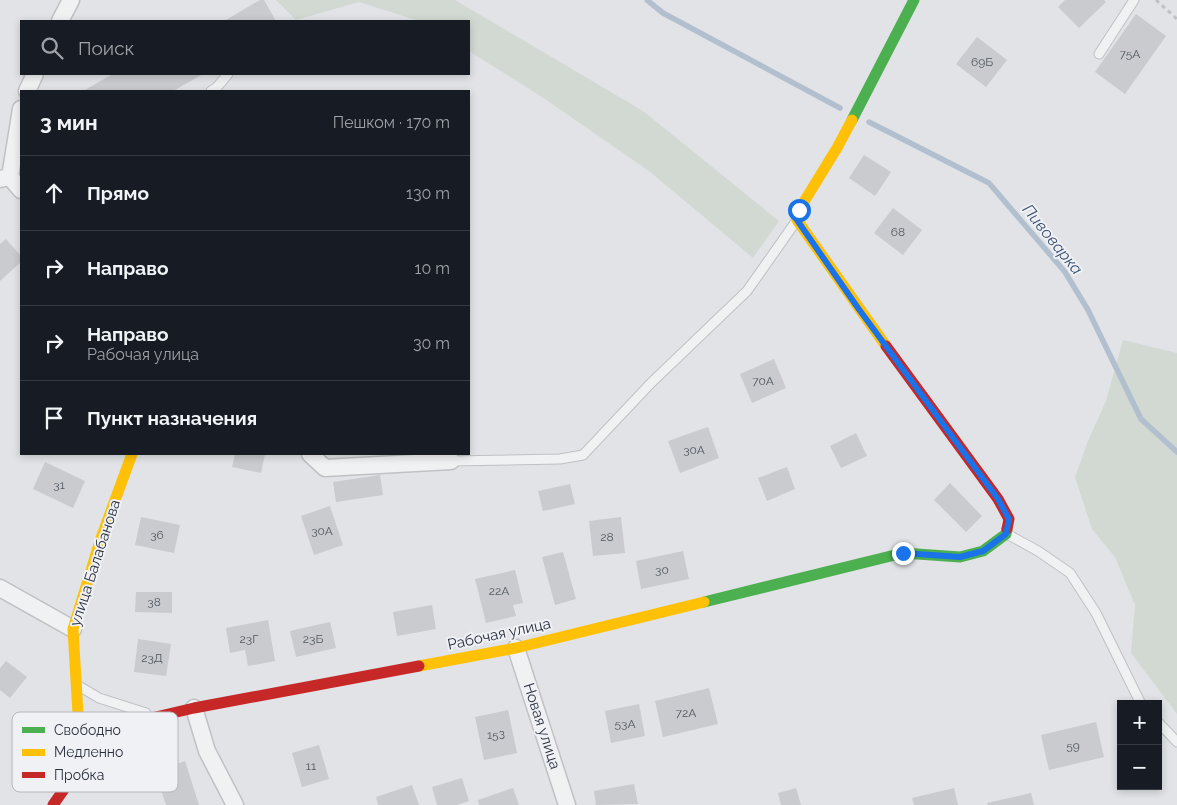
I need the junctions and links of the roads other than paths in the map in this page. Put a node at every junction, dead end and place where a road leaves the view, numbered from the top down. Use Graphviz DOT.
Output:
graph roads {
  1 [pos="72,0"];
  2 [pos="914,0"];
  3 [pos="1134,0"];
  4 [pos="61,20"];
  5 [pos="1099,54"];
  6 [pos="35,75"];
  7 [pos="227,75"];
  8 [pos="27,90"];
  9 [pos="212,90"];
  10 [pos="20,115"];
  11 [pos="10,177"];
  12 [pos="20,189"];
  13 [pos="797,220"];
  14 [pos="132,455"];
  15 [pos="311,455"];
  16 [pos="451,462"];
  17 [pos="1006,534"];
  18 [pos="0,588"];
  19 [pos="73,629"];
  20 [pos="516,648"];
  21 [pos="77,685"];
  22 [pos="1139,700"];
  23 [pos="194,708"];
  24 [pos="78,712"];
  25 [pos="141,712"];
  26 [pos="176,712"];
  27 [pos="1162,726"];
  28 [pos="1177,742"];
  29 [pos="62,792"];
  30 [pos="53,805"];
  31 [pos="235,805"];
  32 [pos="567,805"];
  1 -- 4 [label="street"];
  2 -- 13 [label="street"];
  3 -- 5 [label="lane"];
  6 -- 8 [label="street"];
  7 -- 9 [label="lane"];
  10 -- 11 [label="street"];
  11 -- 12 [label="street"];
  13 -- 16 [label="lane"];
  13 -- 17 [label="street"];
  14 -- 19 [label="street, улица Балабанова"];
  15 -- 16 [label="street"];
  17 -- 20 [label="street, Рабочая улица"];
  17 -- 22 [label="lane"];
  18 -- 19 [label="street"];
  19 -- 21 [label="street, улица Балабанова"];
  20 -- 23 [label="street, Рабочая улица"];
  20 -- 32 [label="street, Новая улица"];
  21 -- 24 [label="street, улица Балабанова"];
  21 -- 25 [label="lane"];
  23 -- 26 [label="street, Рабочая улица"];
  23 -- 31 [label="street"];
  27 -- 28 [label="lane"];
  29 -- 30 [label="street, Рабочая улица"];
}
